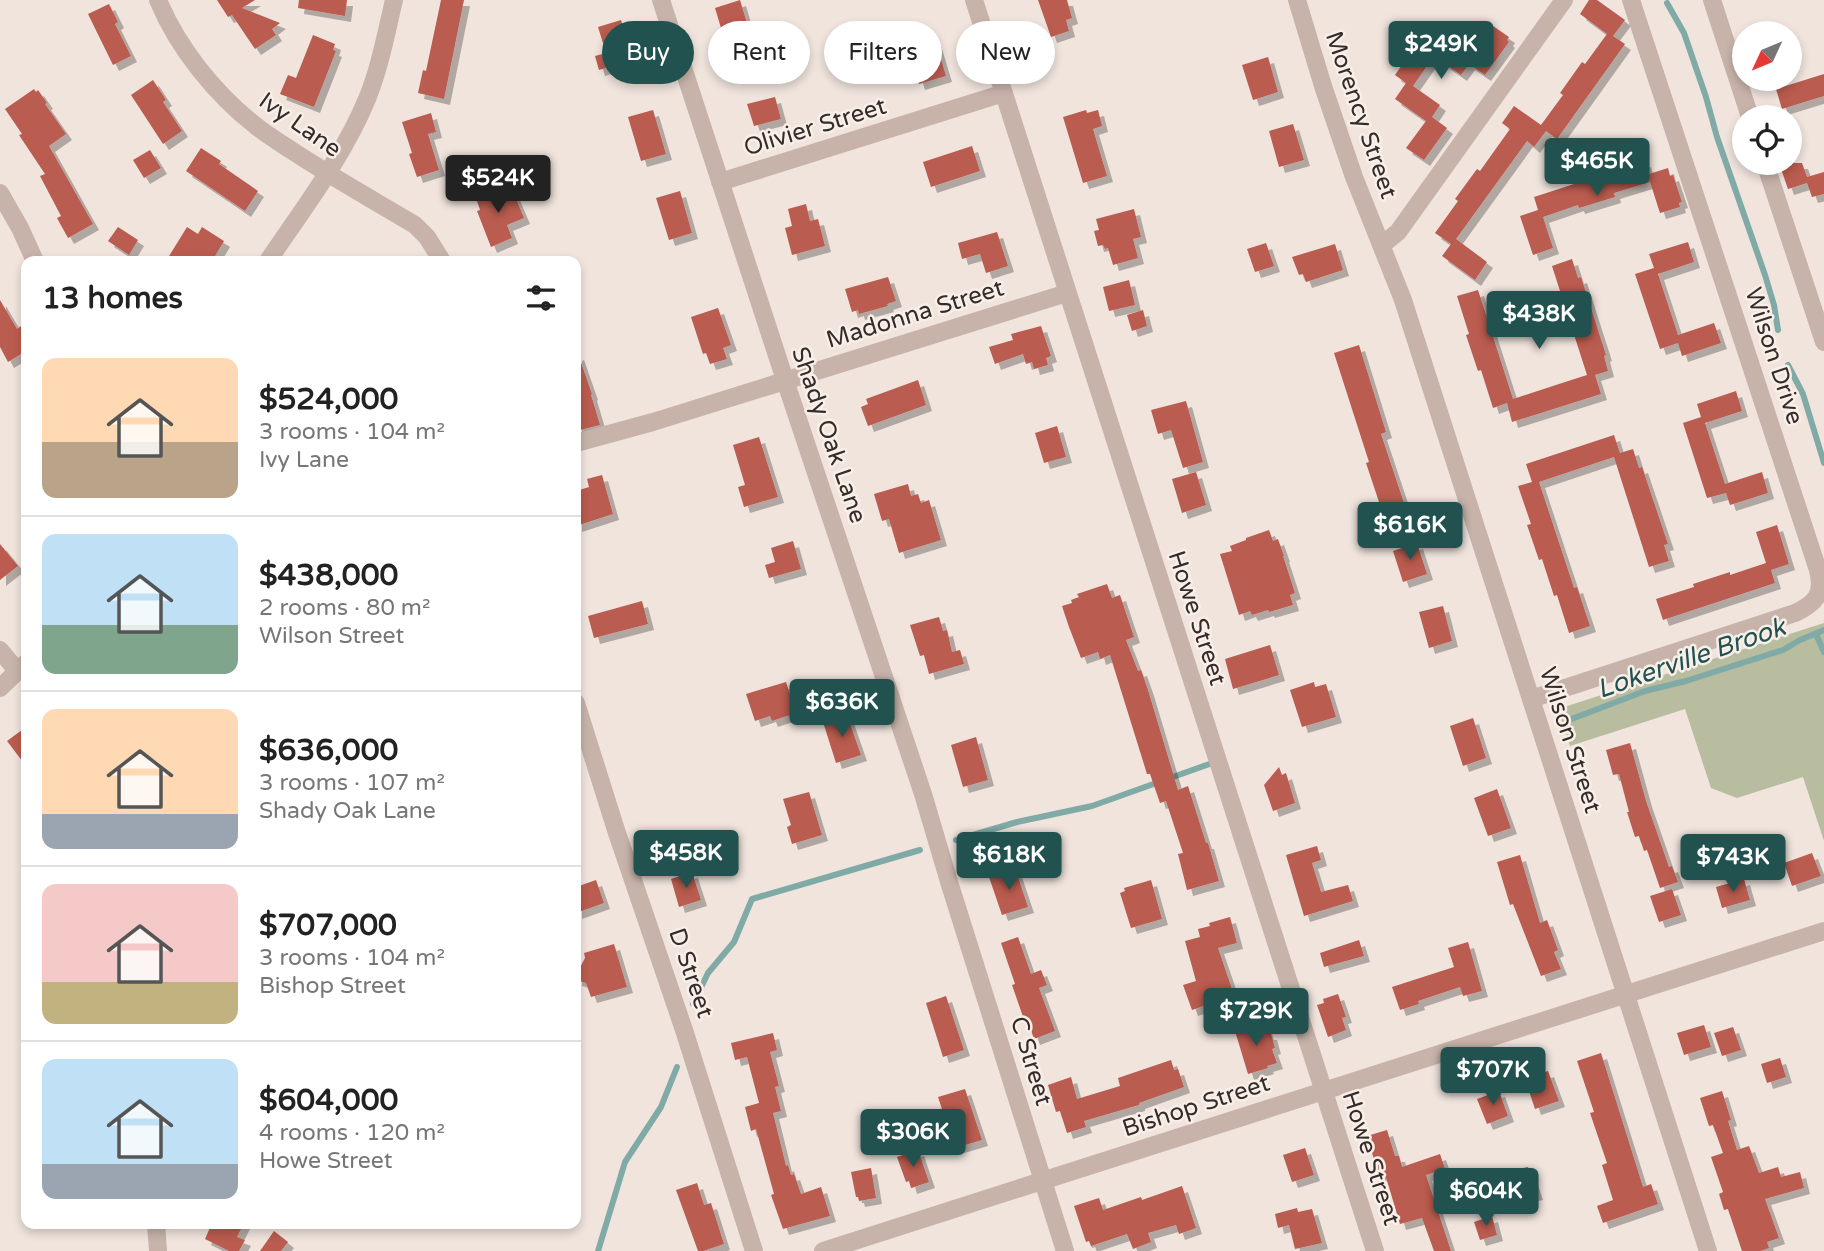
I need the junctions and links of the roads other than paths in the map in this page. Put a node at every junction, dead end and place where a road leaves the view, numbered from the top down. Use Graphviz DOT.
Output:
graph roads {
  1 [pos="158,0"];
  2 [pos="394,0"];
  3 [pos="661,0"];
  4 [pos="974,0"];
  5 [pos="1297,0"];
  6 [pos="1564,0"];
  7 [pos="1631,0"];
  8 [pos="1712,0"];
  9 [pos="1004,93"];
  10 [pos="1746,105"];
  11 [pos="326,173"];
  12 [pos="1769,175"];
  13 [pos="720,182"];
  14 [pos="0,193"];
  15 [pos="1382,245"];
  16 [pos="33,256"];
  17 [pos="271,256"];
  18 [pos="439,256"];
  19 [pos="1067,293"];
  20 [pos="1823,337"];
  21 [pos="785,380"];
  22 [pos="581,442"];
  23 [pos="0,650"];
  24 [pos="21,667"];
  25 [pos="21,669"];
  26 [pos="0,688"];
  27 [pos="1531,699"];
  28 [pos="581,719"];
  29 [pos="950,885"];
  30 [pos="1824,931"];
  31 [pos="1627,994"];
  32 [pos="1324,1091"];
  33 [pos="1042,1181"];
  34 [pos="156,1229"];
  35 [pos="158,1251"];
  36 [pos="754,1251"];
  37 [pos="823,1251"];
  38 [pos="1065,1251"];
  39 [pos="1375,1251"];
  40 [pos="1708,1251"];
  1 -- 11 [label="street, Ivy Lane"];
  2 -- 11 [label="street"];
  3 -- 13 [label="street, Shady Oak Lane"];
  4 -- 9 [label="street, Howe Street"];
  5 -- 15 [label="street, Morency Street"];
  6 -- 15 [label="street"];
  7 -- 27 [label="street, Wilson Drive"];
  8 -- 10 [label="street"];
  9 -- 13 [label="street, Olivier Street"];
  9 -- 19 [label="street, Howe Street"];
  11 -- 17 [label="street"];
  11 -- 18 [label="street, Ivy Lane"];
  12 -- 20 [label="street"];
  13 -- 21 [label="street, Shady Oak Lane"];
  14 -- 16 [label="street"];
  15 -- 27 [label="street, Wilson Street"];
  19 -- 21 [label="street, Madonna Street"];
  19 -- 32 [label="street, Howe Street"];
  21 -- 22 [label="street, Madonna Street"];
  21 -- 29 [label="street, Shady Oak Lane"];
  23 -- 24 [label="street"];
  25 -- 26 [label="street"];
  27 -- 31 [label="street, Wilson Street"];
  28 -- 36 [label="street, D Street"];
  29 -- 33 [label="street, C Street"];
  30 -- 31 [label="street, Bishop Street"];
  31 -- 32 [label="street, Bishop Street"];
  31 -- 40 [label="street, Wilson Street"];
  32 -- 33 [label="street, Bishop Street"];
  32 -- 39 [label="street, Howe Street"];
  33 -- 37 [label="street, Bishop Street"];
  33 -- 38 [label="street, C Street"];
  34 -- 35 [label="street"];
}
